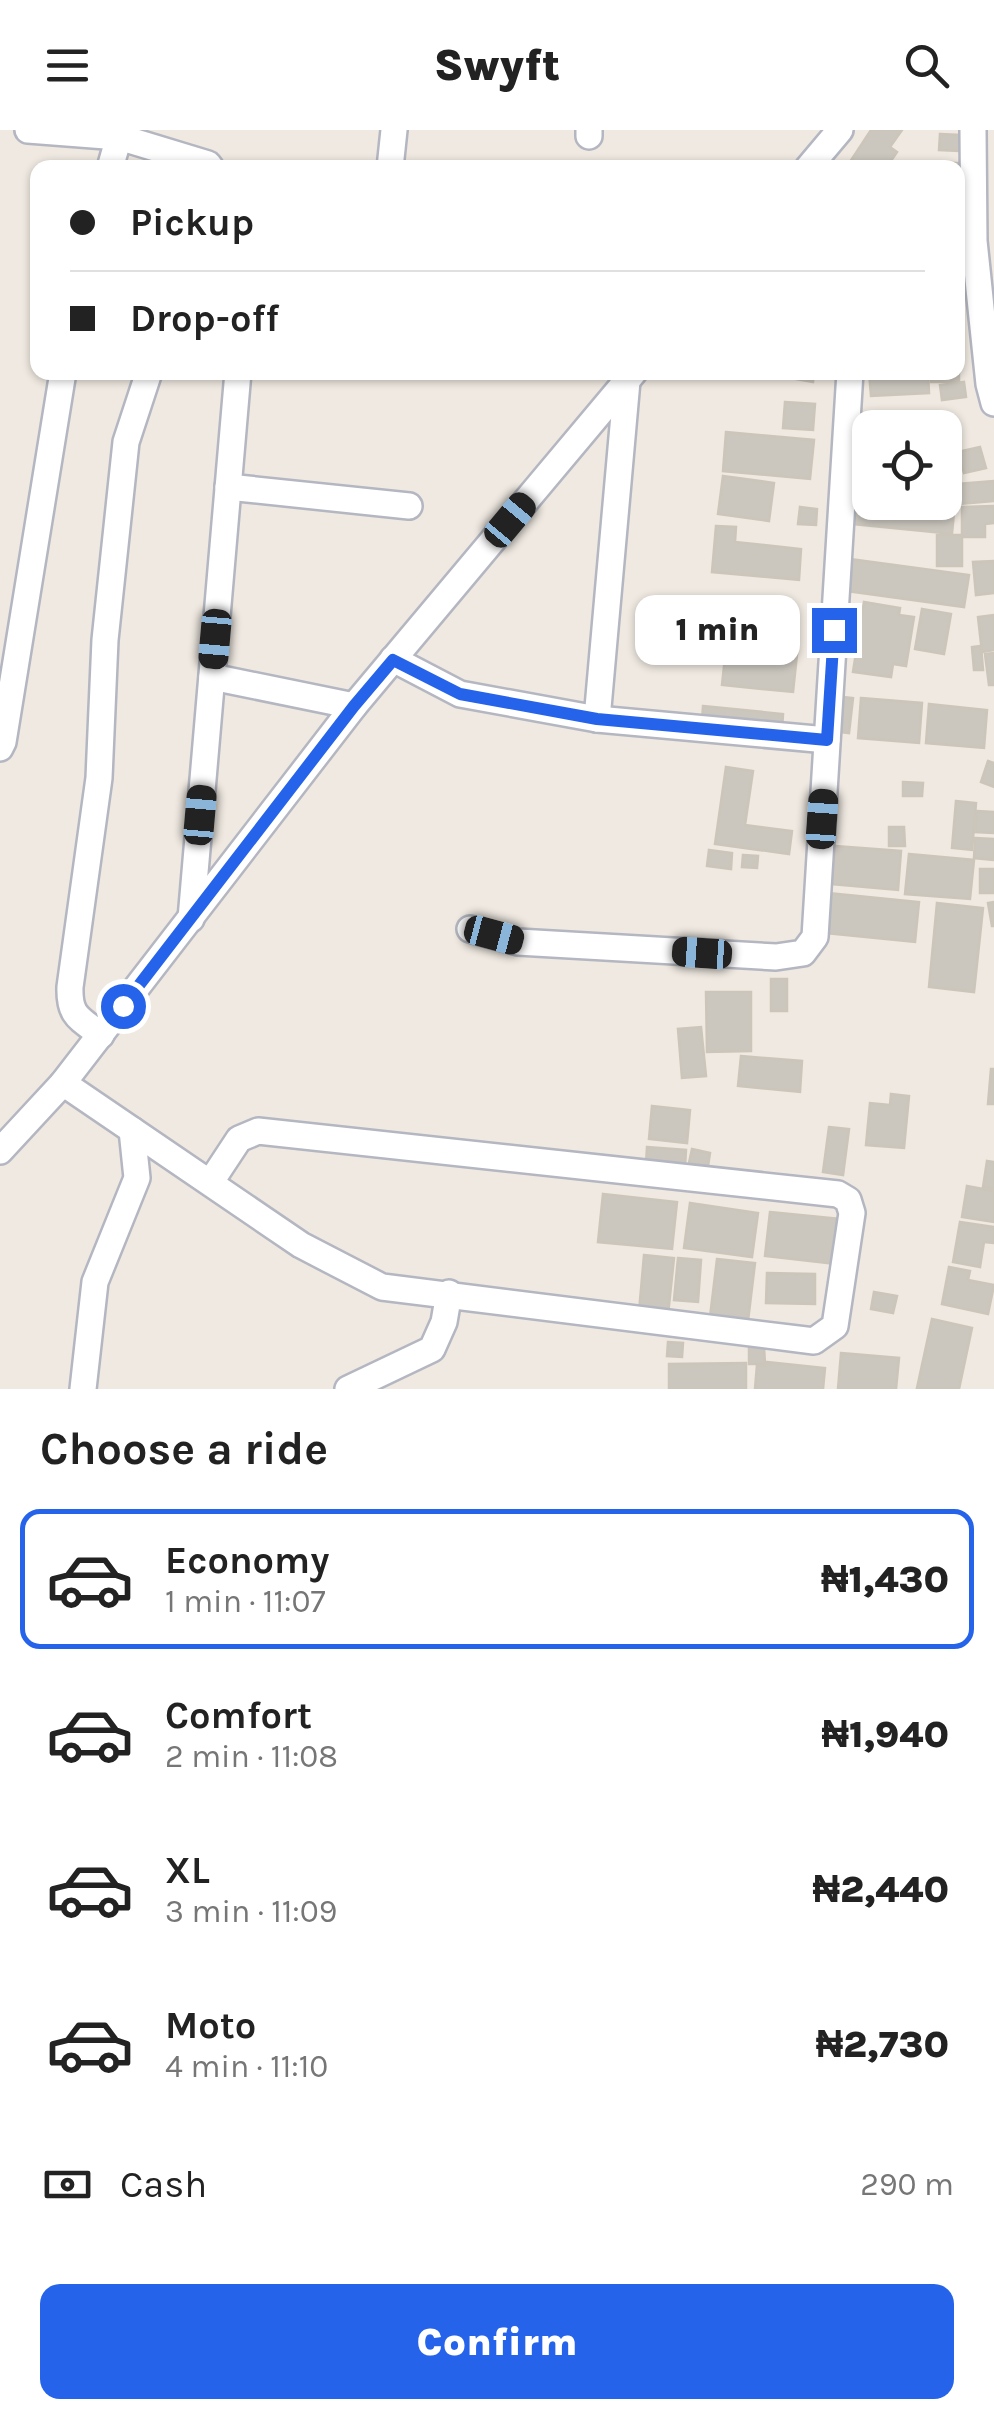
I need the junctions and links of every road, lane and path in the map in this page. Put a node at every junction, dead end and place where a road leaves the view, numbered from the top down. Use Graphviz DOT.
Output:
graph roads {
  1 [pos="30,130"];
  2 [pos="394,130"];
  3 [pos="840,130"];
  4 [pos="973,130"];
  5 [pos="119,137"];
  6 [pos="112,160"];
  7 [pos="195,160"];
  8 [pos="391,160"];
  9 [pos="815,160"];
  10 [pos="63,380"];
  11 [pos="146,380"];
  12 [pos="237,380"];
  13 [pos="627,380"];
  14 [pos="630,380"];
  15 [pos="850,380"];
  16 [pos="994,403"];
  17 [pos="228,487"];
  18 [pos="409,506"];
  19 [pos="393,660"];
  20 [pos="212,677"];
  21 [pos="354,706"];
  22 [pos="597,719"];
  23 [pos="827,740"];
  24 [pos="0,748"];
  25 [pos="191,919"];
  26 [pos="470,929"];
  27 [pos="100,1035"];
  28 [pos="63,1083"];
  29 [pos="132,1130"];
  30 [pos="0,1152"];
  31 [pos="180,1162"];
  32 [pos="136,1178"];
  33 [pos="210,1183"];
  34 [pos="450,1294"];
  35 [pos="83,1389"];
  36 [pos="348,1389"];
  1 -- 5 [label="street"];
  2 -- 8 [label="street"];
  3 -- 9 [label="street"];
  4 -- 16 [label="street"];
  5 -- 6 [label="street"];
  5 -- 7 [label="street"];
  10 -- 24 [label="street"];
  11 -- 27 [label="street"];
  12 -- 17 [label="street"];
  13 -- 19 [label="street"];
  14 -- 22 [label="street"];
  15 -- 23 [label="street"];
  17 -- 18 [label="street"];
  17 -- 20 [label="street"];
  19 -- 21 [label="street"];
  19 -- 22 [label="street"];
  20 -- 21 [label="street"];
  20 -- 25 [label="street"];
  21 -- 25 [label="street"];
  22 -- 23 [label="street"];
  23 -- 26 [label="street"];
  25 -- 27 [label="street"];
  27 -- 28 [label="street"];
  28 -- 29 [label="street"];
  28 -- 30 [label="street"];
  29 -- 31 [label="street"];
  29 -- 32 [label="street"];
  31 -- 32 [label="street"];
  31 -- 33 [label="street"];
  32 -- 35 [label="street"];
  33 -- 34 [label="street"];
  33 -- 34 [label="street"];
  34 -- 36 [label="street"];
}
